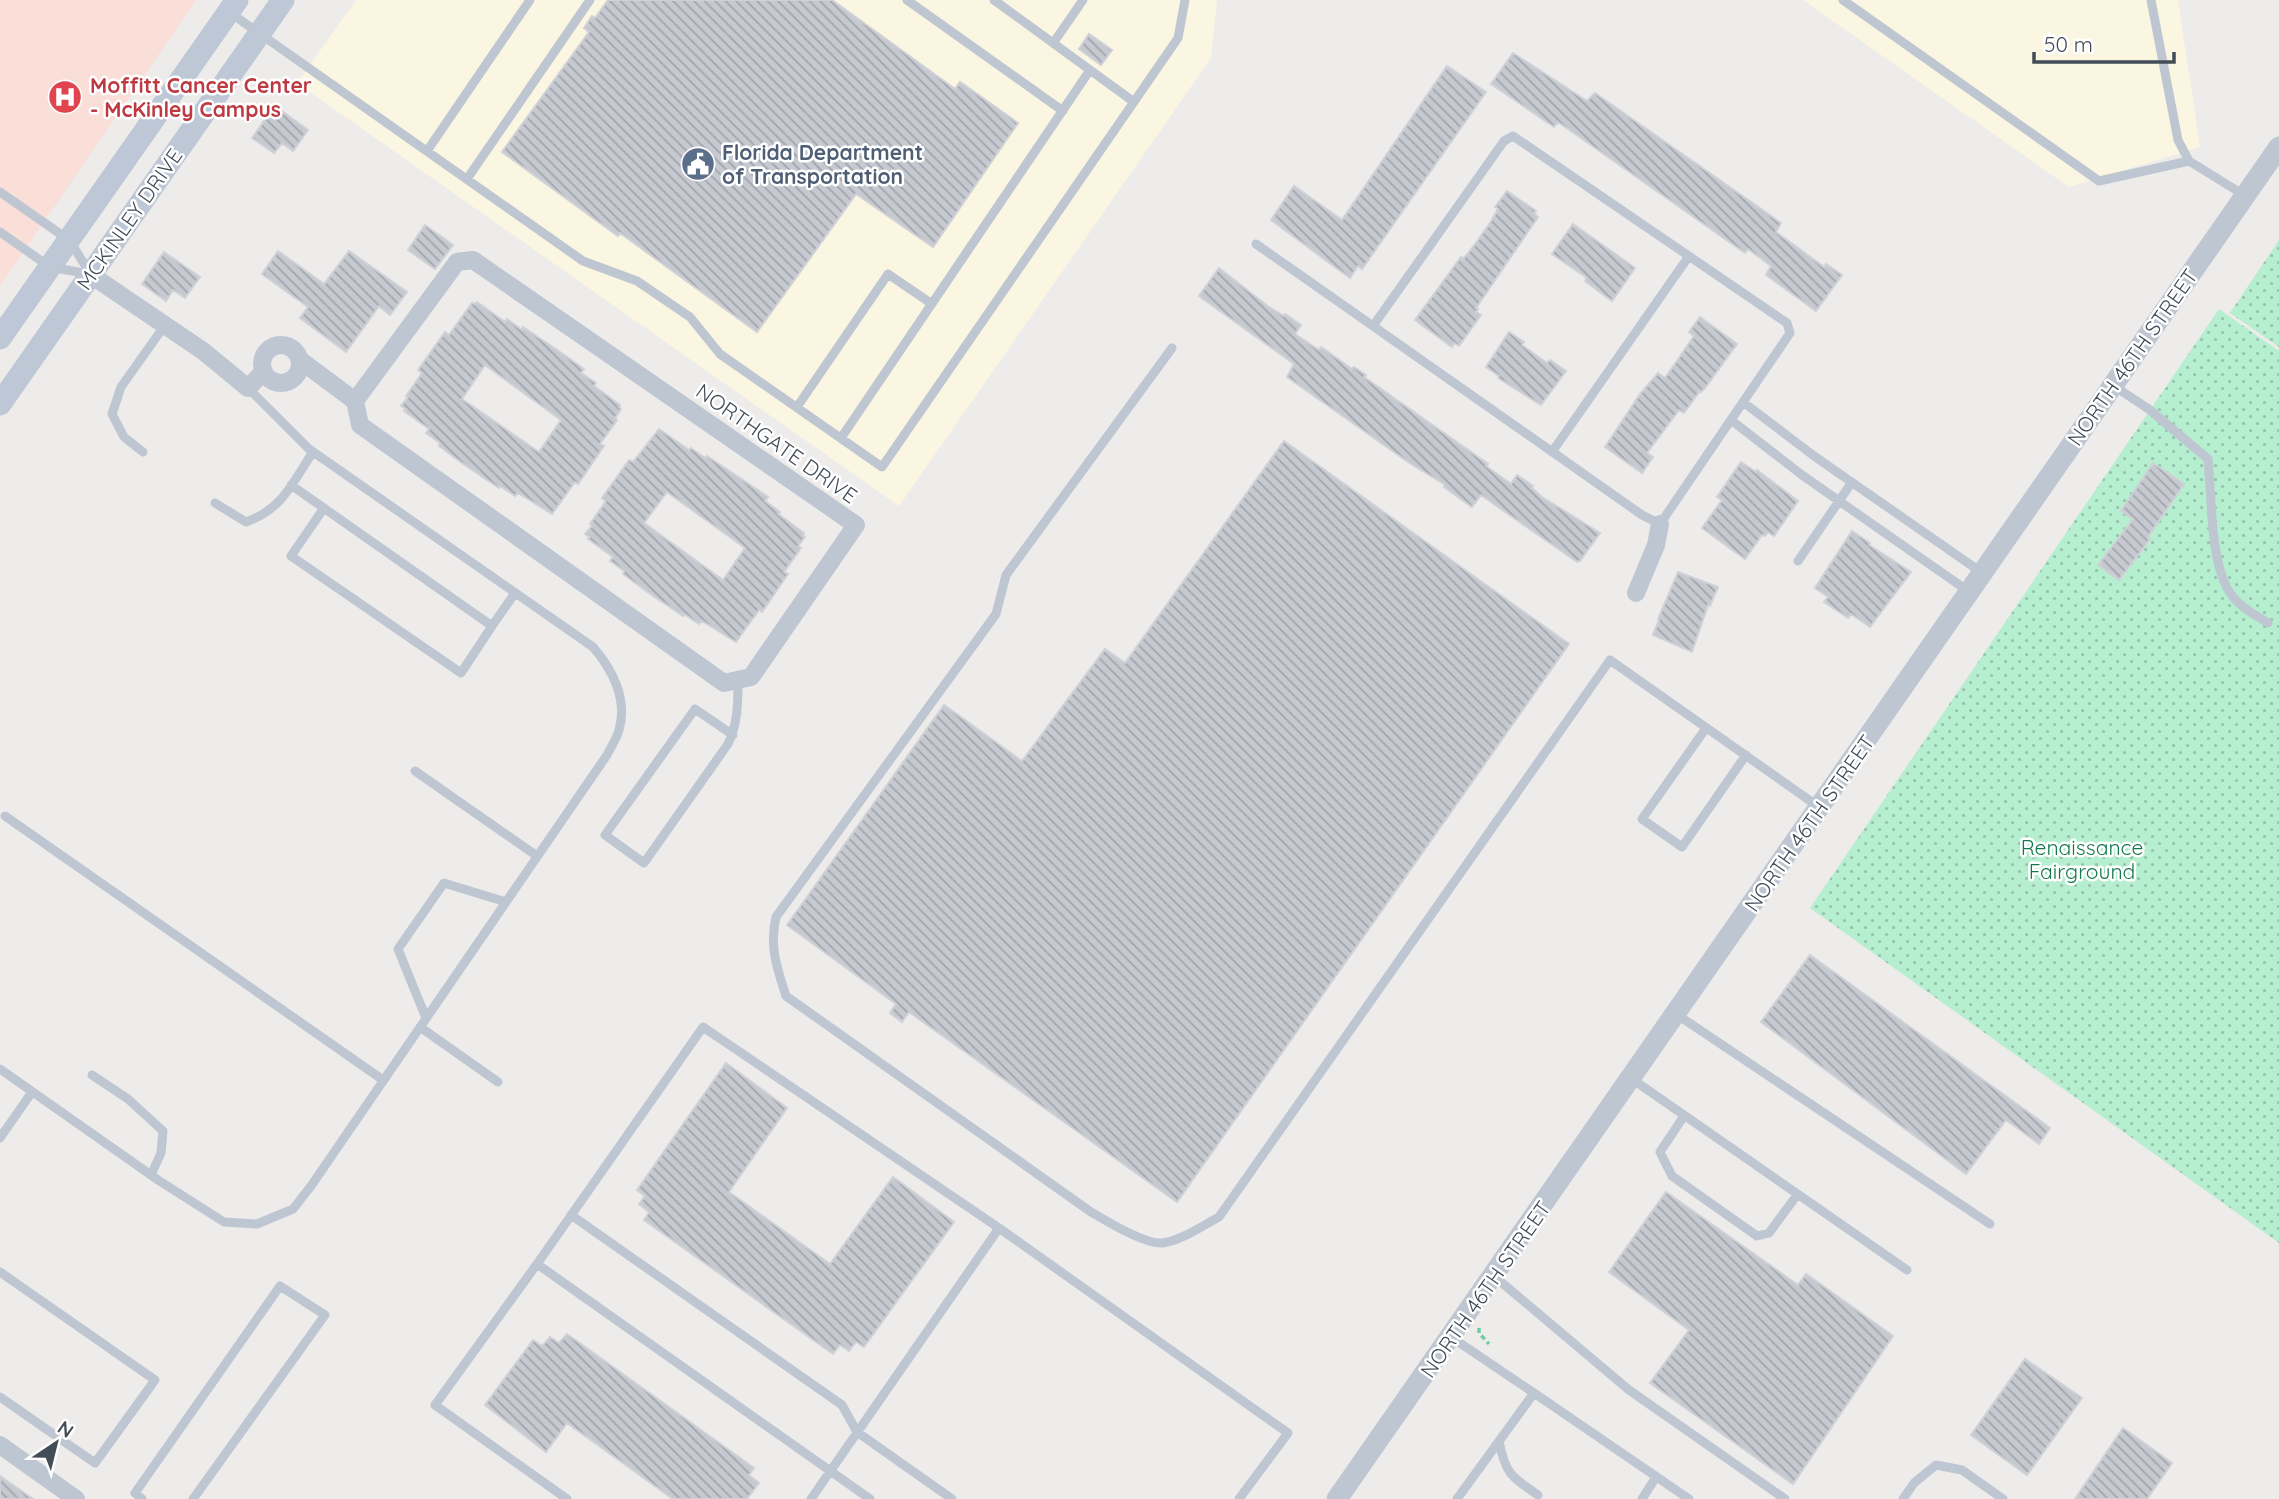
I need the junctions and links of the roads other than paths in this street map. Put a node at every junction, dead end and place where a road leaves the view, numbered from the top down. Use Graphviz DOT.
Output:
graph roads {
  1 [pos="283,0"];
  2 [pos="530,0"];
  3 [pos="590,0"];
  4 [pos="907,0"];
  5 [pos="994,0"];
  6 [pos="1083,0"];
  7 [pos="1185,0"];
  8 [pos="1843,0"];
  9 [pos="2151,0"];
  10 [pos="233,6"];
  11 [pos="258,35"];
  12 [pos="1054,42"];
  13 [pos="1090,70"];
  14 [pos="1134,102"];
  15 [pos="1063,111"];
  16 [pos="2279,147"];
  17 [pos="427,151"];
  18 [pos="2189,161"];
  19 [pos="467,179"];
  20 [pos="0,192"];
  21 [pos="2244,195"];
  22 [pos="0,232"];
  23 [pos="69,240"];
  24 [pos="1256,244"];
  25 [pos="1689,256"];
  26 [pos="50,267"];
  27 [pos="91,275"];
  28 [pos="932,304"];
  29 [pos="165,325"];
  30 [pos="1373,327"];
  31 [pos="0,338"];
  32 [pos="1172,348"];
  33 [pos="300,360"];
  34 [pos="264,371"];
  35 [pos="2113,385"];
  36 [pos="248,388"];
  37 [pos="355,401"];
  38 [pos="1743,402"];
  39 [pos="0,404"];
  40 [pos="797,407"];
  41 [pos="1731,420"];
  42 [pos="841,438"];
  43 [pos="144,452"];
  44 [pos="313,452"];
  45 [pos="1552,453"];
  46 [pos="1852,482"];
  47 [pos="291,485"];
  48 [pos="1839,501"];
  49 [pos="215,503"];
  50 [pos="324,508"];
  51 [pos="1660,524"];
  52 [pos="1798,561"];
  53 [pos="1982,573"];
  54 [pos="1969,592"];
  55 [pos="515,593"];
  56 [pos="1636,593"];
  57 [pos="2268,623"];
  58 [pos="492,626"];
  59 [pos="738,680"];
  60 [pos="1706,728"];
  61 [pos="733,735"];
  62 [pos="1746,755"];
  63 [pos="415,771"];
  64 [pos="1820,808"];
  65 [pos="5,816"];
  66 [pos="537,856"];
  67 [pos="506,902"];
  68 [pos="1676,1013"];
  69 [pos="426,1018"];
  70 [pos="420,1027"];
  71 [pos="0,1069"];
  72 [pos="92,1075"];
  73 [pos="1632,1079"];
  74 [pos="383,1080"];
  75 [pos="498,1082"];
  76 [pos="32,1092"];
  77 [pos="1684,1116"];
  78 [pos="0,1139"];
  79 [pos="151,1175"];
  80 [pos="1797,1195"];
  81 [pos="571,1215"];
  82 [pos="1990,1224"];
  83 [pos="999,1228"];
  84 [pos="537,1264"];
  85 [pos="1907,1270"];
  86 [pos="0,1272"];
  87 [pos="1494,1276"];
  88 [pos="1451,1337"];
  89 [pos="1534,1393"];
  90 [pos="0,1397"];
  91 [pos="857,1432"];
  92 [pos="1499,1441"];
  93 [pos="0,1445"];
  94 [pos="831,1471"];
  95 [pos="1656,1477"];
  96 [pos="1538,1495"];
  97 [pos="76,1499"];
  98 [pos="142,1499"];
  99 [pos="193,1499"];
  100 [pos="567,1499"];
  101 [pos="811,1499"];
  102 [pos="870,1499"];
  103 [pos="952,1499"];
  104 [pos="1239,1499"];
  105 [pos="1337,1499"];
  106 [pos="1457,1499"];
  107 [pos="1642,1499"];
  108 [pos="1689,1499"];
  109 [pos="1785,1499"];
  110 [pos="1903,1499"];
  111 [pos="2003,1499"];
  1 -- 11 [label="main road, MCKINLEY DRIVE"];
  2 -- 17 [label="lane"];
  3 -- 19 [label="lane"];
  4 -- 15 [label="lane"];
  5 -- 12 [label="lane"];
  6 -- 12 [label="lane"];
  7 -- 14 [label="lane"];
  8 -- 18 [label="lane"];
  9 -- 18 [label="lane"];
  10 -- 11 [label="lane"];
  10 -- 23 [label="main road, MCKINLEY DRIVE"];
  11 -- 17 [label="lane"];
  11 -- 27 [label="main road, MCKINLEY DRIVE"];
  12 -- 13 [label="lane"];
  13 -- 14 [label="lane"];
  13 -- 15 [label="lane"];
  14 -- 42 [label="lane"];
  15 -- 28 [label="lane"];
  16 -- 21 [label="street, NORTH 46TH STREET"];
  17 -- 19 [label="lane"];
  18 -- 21 [label="lane"];
  19 -- 40 [label="lane"];
  20 -- 23 [label="lane"];
  21 -- 35 [label="street, NORTH 46TH STREET"];
  22 -- 26 [label="lane"];
  23 -- 26 [label="main road, MCKINLEY DRIVE"];
  23 -- 27 [label="lane"];
  24 -- 30 [label="lane"];
  25 -- 30 [label="lane"];
  25 -- 38 [label="lane"];
  25 -- 45 [label="lane"];
  26 -- 27 [label="lane"];
  26 -- 31 [label="main road, MCKINLEY DRIVE"];
  27 -- 29 [label="street"];
  27 -- 39 [label="main road, MCKINLEY DRIVE"];
  28 -- 40 [label="lane"];
  28 -- 42 [label="lane"];
  29 -- 36 [label="street"];
  29 -- 43 [label="lane"];
  30 -- 45 [label="lane"];
  32 -- 60 [label="lane"];
  33 -- 34 [label="street"];
  33 -- 34 [label="street"];
  33 -- 37 [label="street"];
  34 -- 36 [label="street"];
  35 -- 53 [label="street, NORTH 46TH STREET"];
  35 -- 57 [label="lane"];
  36 -- 44 [label="lane"];
  37 -- 59 [label="street"];
  37 -- 59 [label="street, NORTHGATE DRIVE"];
  38 -- 41 [label="lane"];
  38 -- 46 [label="lane"];
  40 -- 42 [label="lane"];
  41 -- 48 [label="lane"];
  41 -- 51 [label="lane"];
  44 -- 47 [label="lane"];
  44 -- 55 [label="lane"];
  45 -- 51 [label="lane"];
  46 -- 48 [label="lane"];
  46 -- 53 [label="lane"];
  47 -- 49 [label="lane"];
  47 -- 50 [label="lane"];
  48 -- 52 [label="lane"];
  48 -- 54 [label="lane"];
  50 -- 58 [label="lane"];
  50 -- 58 [label="lane"];
  51 -- 56 [label="street"];
  53 -- 54 [label="street, NORTH 46TH STREET"];
  54 -- 64 [label="street, NORTH 46TH STREET"];
  55 -- 58 [label="lane"];
  55 -- 66 [label="lane"];
  59 -- 61 [label="lane"];
  60 -- 62 [label="lane"];
  60 -- 62 [label="lane"];
  61 -- 61 [label="lane"];
  62 -- 64 [label="lane"];
  63 -- 66 [label="lane"];
  64 -- 68 [label="street, NORTH 46TH STREET"];
  65 -- 74 [label="lane"];
  66 -- 67 [label="lane"];
  67 -- 69 [label="lane"];
  67 -- 69 [label="lane"];
  68 -- 73 [label="street, NORTH 46TH STREET"];
  68 -- 82 [label="lane"];
  69 -- 70 [label="lane"];
  70 -- 74 [label="lane"];
  70 -- 75 [label="lane"];
  71 -- 76 [label="lane"];
  72 -- 79 [label="lane"];
  73 -- 77 [label="lane"];
  73 -- 87 [label="street, NORTH 46TH STREET"];
  74 -- 79 [label="lane"];
  76 -- 78 [label="lane"];
  76 -- 79 [label="lane"];
  77 -- 80 [label="lane"];
  77 -- 80 [label="lane"];
  80 -- 85 [label="lane"];
  81 -- 83 [label="lane"];
  81 -- 84 [label="lane"];
  81 -- 91 [label="lane"];
  83 -- 91 [label="lane"];
  83 -- 104 [label="lane"];
  84 -- 94 [label="lane"];
  84 -- 100 [label="lane"];
  86 -- 90 [label="lane"];
  87 -- 88 [label="street, NORTH 46TH STREET"];
  87 -- 109 [label="lane"];
  88 -- 89 [label="lane"];
  88 -- 105 [label="street, NORTH 46TH STREET"];
  89 -- 92 [label="lane"];
  89 -- 95 [label="lane"];
  91 -- 94 [label="lane"];
  91 -- 103 [label="lane"];
  92 -- 96 [label="lane"];
  92 -- 106 [label="lane"];
  93 -- 97 [label="street"];
  94 -- 101 [label="lane"];
  94 -- 102 [label="lane"];
  95 -- 107 [label="lane"];
  95 -- 108 [label="lane"];
  98 -- 99 [label="lane"];
  110 -- 111 [label="lane"];
}
